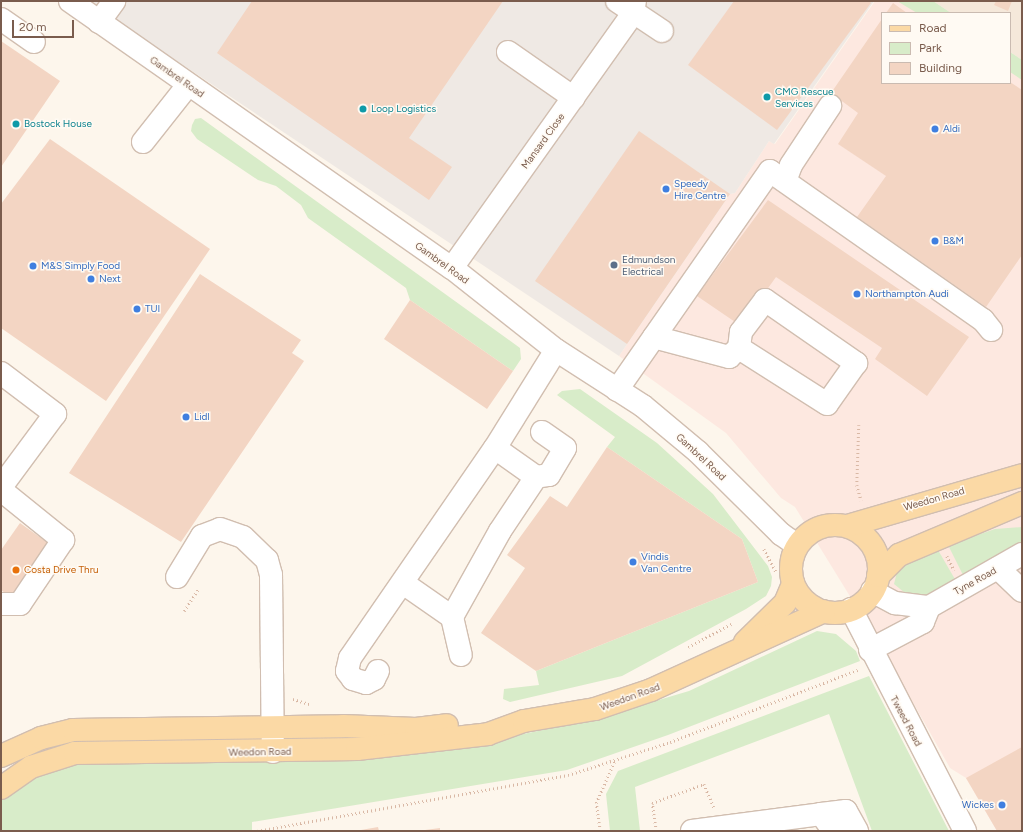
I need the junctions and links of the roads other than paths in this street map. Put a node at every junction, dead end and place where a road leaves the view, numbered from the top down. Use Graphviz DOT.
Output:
graph roads {
  1 [pos="70,1"];
  2 [pos="114,1"];
  3 [pos="628,5"];
  4 [pos="1,19"];
  5 [pos="99,22"];
  6 [pos="662,31"];
  7 [pos="34,42"];
  8 [pos="508,52"];
  9 [pos="188,84"];
  10 [pos="574,98"];
  11 [pos="830,106"];
  12 [pos="143,142"];
  13 [pos="785,181"];
  14 [pos="452,268"];
  15 [pos="991,330"];
  16 [pos="654,337"];
  17 [pos="739,348"];
  18 [pos="556,350"];
  19 [pos="1,373"];
  20 [pos="617,390"];
  21 [pos="542,432"];
  22 [pos="495,448"];
  23 [pos="1022,475"];
  24 [pos="536,477"];
  25 [pos="1,488"];
  26 [pos="1022,502"];
  27 [pos="846,526"];
  28 [pos="797,545"];
  29 [pos="1022,554"];
  30 [pos="998,568"];
  31 [pos="177,577"];
  32 [pos="785,582"];
  33 [pos="403,583"];
  34 [pos="875,583"];
  35 [pos="1022,591"];
  36 [pos="1,604"];
  37 [pos="929,607"];
  38 [pos="851,609"];
  39 [pos="824,611"];
  40 [pos="452,617"];
  41 [pos="731,654"];
  42 [pos="461,655"];
  43 [pos="873,656"];
  44 [pos="378,671"];
  45 [pos="524,721"];
  46 [pos="273,728"];
  47 [pos="273,752"];
  48 [pos="1,756"];
  49 [pos="1,788"];
  50 [pos="817,823"];
  51 [pos="692,831"];
  52 [pos="857,831"];
  53 [pos="965,831"];
  1 -- 5 [label="street, Gambrel Road"];
  2 -- 5 [label="street"];
  3 -- 6 [label="street"];
  3 -- 10 [label="street, Mansard Close"];
  4 -- 7 [label="street"];
  5 -- 9 [label="street, Gambrel Road"];
  8 -- 10 [label="street"];
  9 -- 12 [label="street"];
  9 -- 14 [label="street, Gambrel Road"];
  10 -- 14 [label="street, Mansard Close"];
  11 -- 13 [label="street"];
  13 -- 15 [label="street"];
  13 -- 16 [label="street"];
  14 -- 18 [label="street, Gambrel Road"];
  16 -- 17 [label="street"];
  16 -- 20 [label="street"];
  17 -- 17 [label="street"];
  18 -- 20 [label="street, Gambrel Road"];
  18 -- 22 [label="street"];
  19 -- 25 [label="street"];
  20 -- 28 [label="street, Gambrel Road"];
  21 -- 24 [label="street"];
  22 -- 24 [label="street"];
  22 -- 33 [label="street"];
  23 -- 27 [label="main road, Weedon Road"];
  24 -- 40 [label="street"];
  25 -- 36 [label="street"];
  26 -- 34 [label="main road"];
  27 -- 28 [label="main road"];
  27 -- 34 [label="main road"];
  28 -- 32 [label="main road"];
  29 -- 30 [label="street, Tyne Road"];
  30 -- 35 [label="street"];
  30 -- 37 [label="street, Tyne Road"];
  31 -- 46 [label="street"];
  32 -- 39 [label="main road"];
  32 -- 41 [label="main road, Weedon Road"];
  33 -- 40 [label="street"];
  33 -- 44 [label="street"];
  34 -- 37 [label="street"];
  34 -- 38 [label="main road"];
  37 -- 43 [label="street"];
  38 -- 39 [label="main road"];
  38 -- 43 [label="street, Tweed Road"];
  39 -- 41 [label="main road, Weedon Road"];
  40 -- 42 [label="street"];
  41 -- 45 [label="main road, Weedon Road"];
  43 -- 53 [label="street, Tweed Road"];
  45 -- 46 [label="main road, Weedon Road"];
  45 -- 47 [label="main road, Weedon Road"];
  46 -- 47 [label="street"];
  46 -- 48 [label="main road, Weedon Road"];
  47 -- 49 [label="main road, Weedon Road"];
  50 -- 51 [label="street"];
  50 -- 52 [label="street"];
}
